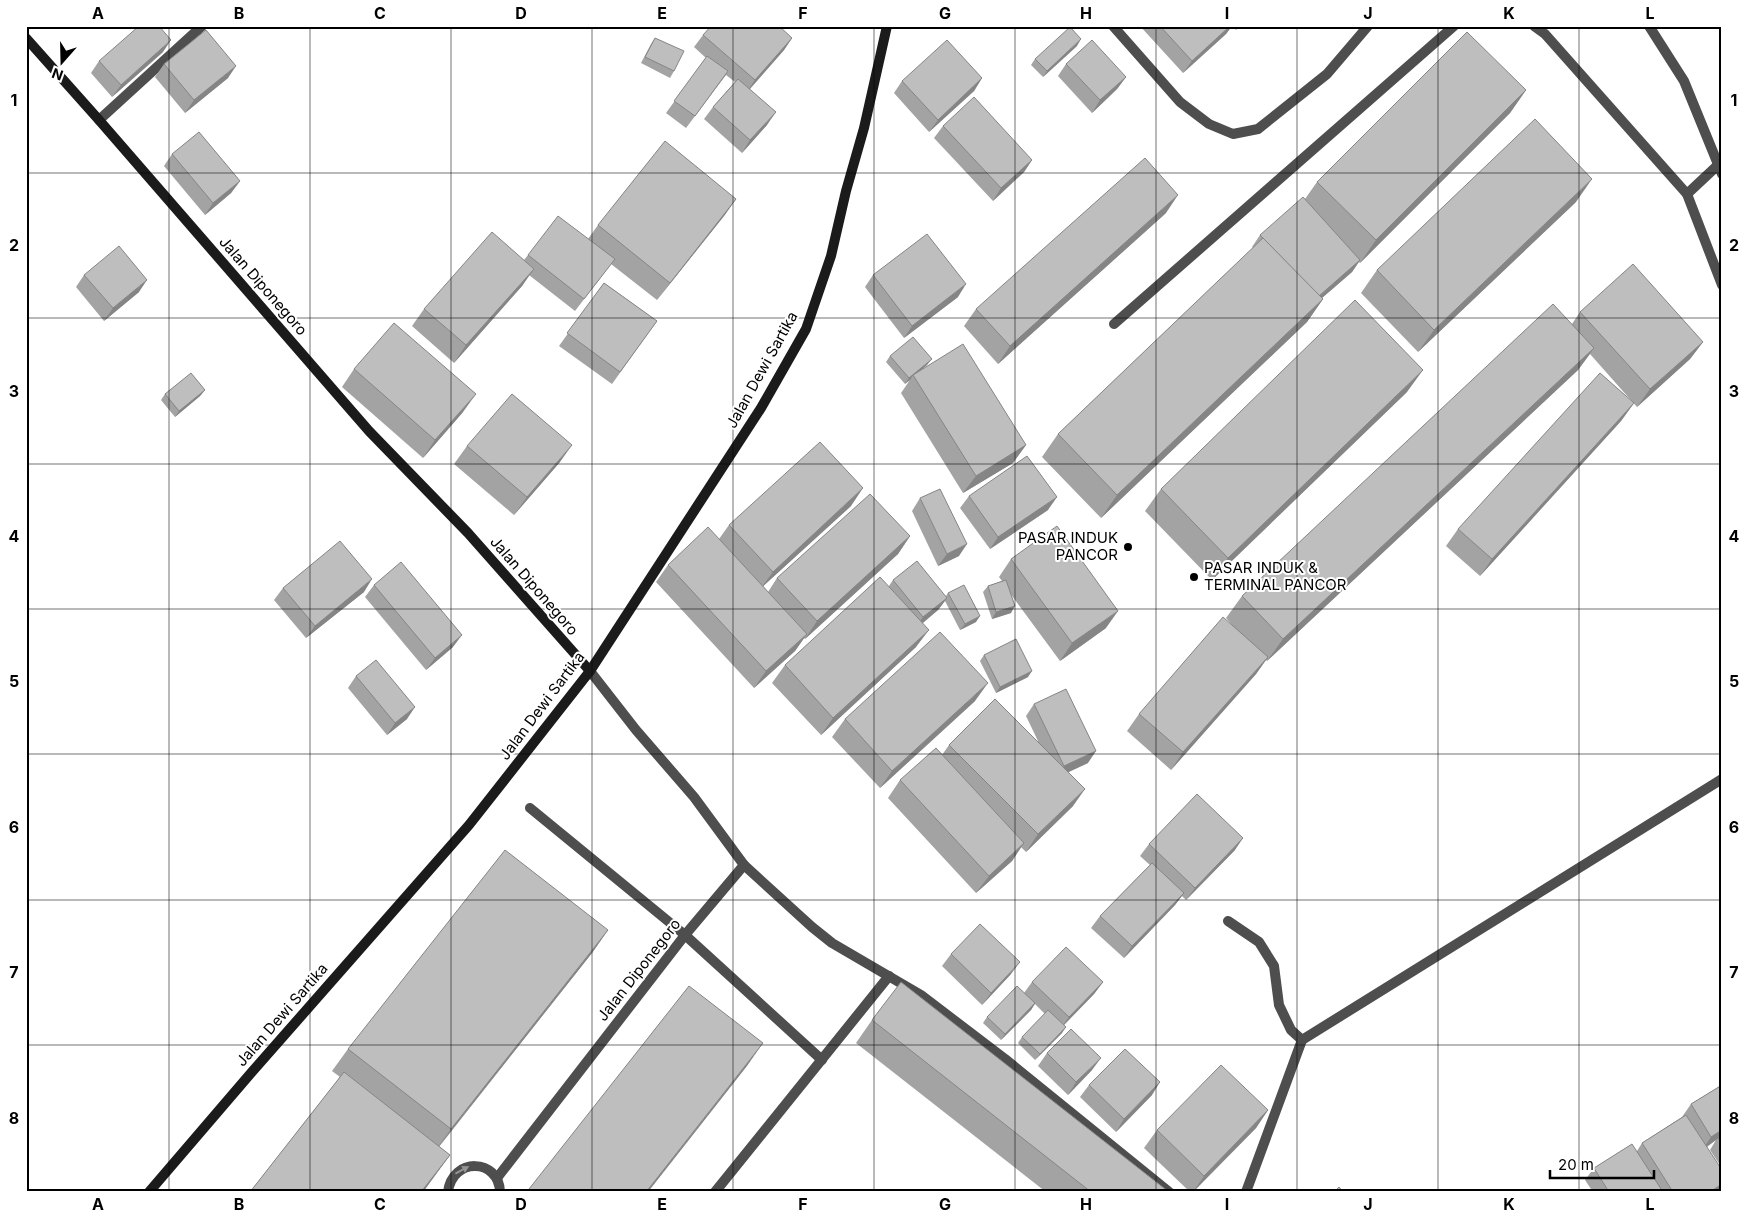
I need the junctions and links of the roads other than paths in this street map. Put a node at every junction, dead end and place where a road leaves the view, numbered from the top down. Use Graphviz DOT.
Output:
graph roads {
  1 [pos="202,26"];
  2 [pos="887,26"];
  3 [pos="1113,26"];
  4 [pos="1368,26"];
  5 [pos="1454,26"];
  6 [pos="1534,26"];
  7 [pos="1649,26"];
  8 [pos="26,38"];
  9 [pos="99,120"];
  10 [pos="1720,169"];
  11 [pos="1687,194"];
  12 [pos="1722,285"];
  13 [pos="1114,324"];
  14 [pos="590,671"];
  15 [pos="1722,779"];
  16 [pos="530,808"];
  17 [pos="744,865"];
  18 [pos="1228,921"];
  19 [pos="686,935"];
  20 [pos="889,976"];
  21 [pos="1302,1040"];
  22 [pos="822,1060"];
  23 [pos="497,1178"];
  24 [pos="149,1192"];
  25 [pos="448,1192"];
  26 [pos="500,1192"];
  27 [pos="715,1192"];
  28 [pos="1169,1192"];
  29 [pos="1246,1192"];
  1 -- 9 [label="street"];
  2 -- 14 [label="street, Jalan Dewi Sartika"];
  3 -- 4 [label="street"];
  5 -- 13 [label="street"];
  6 -- 11 [label="street"];
  7 -- 10 [label="street"];
  8 -- 9 [label="street, Jalan Diponegoro"];
  9 -- 14 [label="street, Jalan Diponegoro"];
  10 -- 11 [label="street"];
  11 -- 12 [label="street"];
  14 -- 17 [label="street, Jalan Diponegoro"];
  14 -- 24 [label="street, Jalan Dewi Sartika"];
  15 -- 21 [label="street"];
  16 -- 19 [label="street"];
  17 -- 19 [label="street, Jalan Diponegoro"];
  17 -- 20 [label="street"];
  18 -- 21 [label="street"];
  19 -- 22 [label="street"];
  19 -- 23 [label="street, Jalan Diponegoro"];
  20 -- 22 [label="street"];
  20 -- 28 [label="street"];
  21 -- 29 [label="street"];
  22 -- 27 [label="street"];
  25 -- 23 [label="street, one-way"];
  23 -- 26 [label="street"];
}
